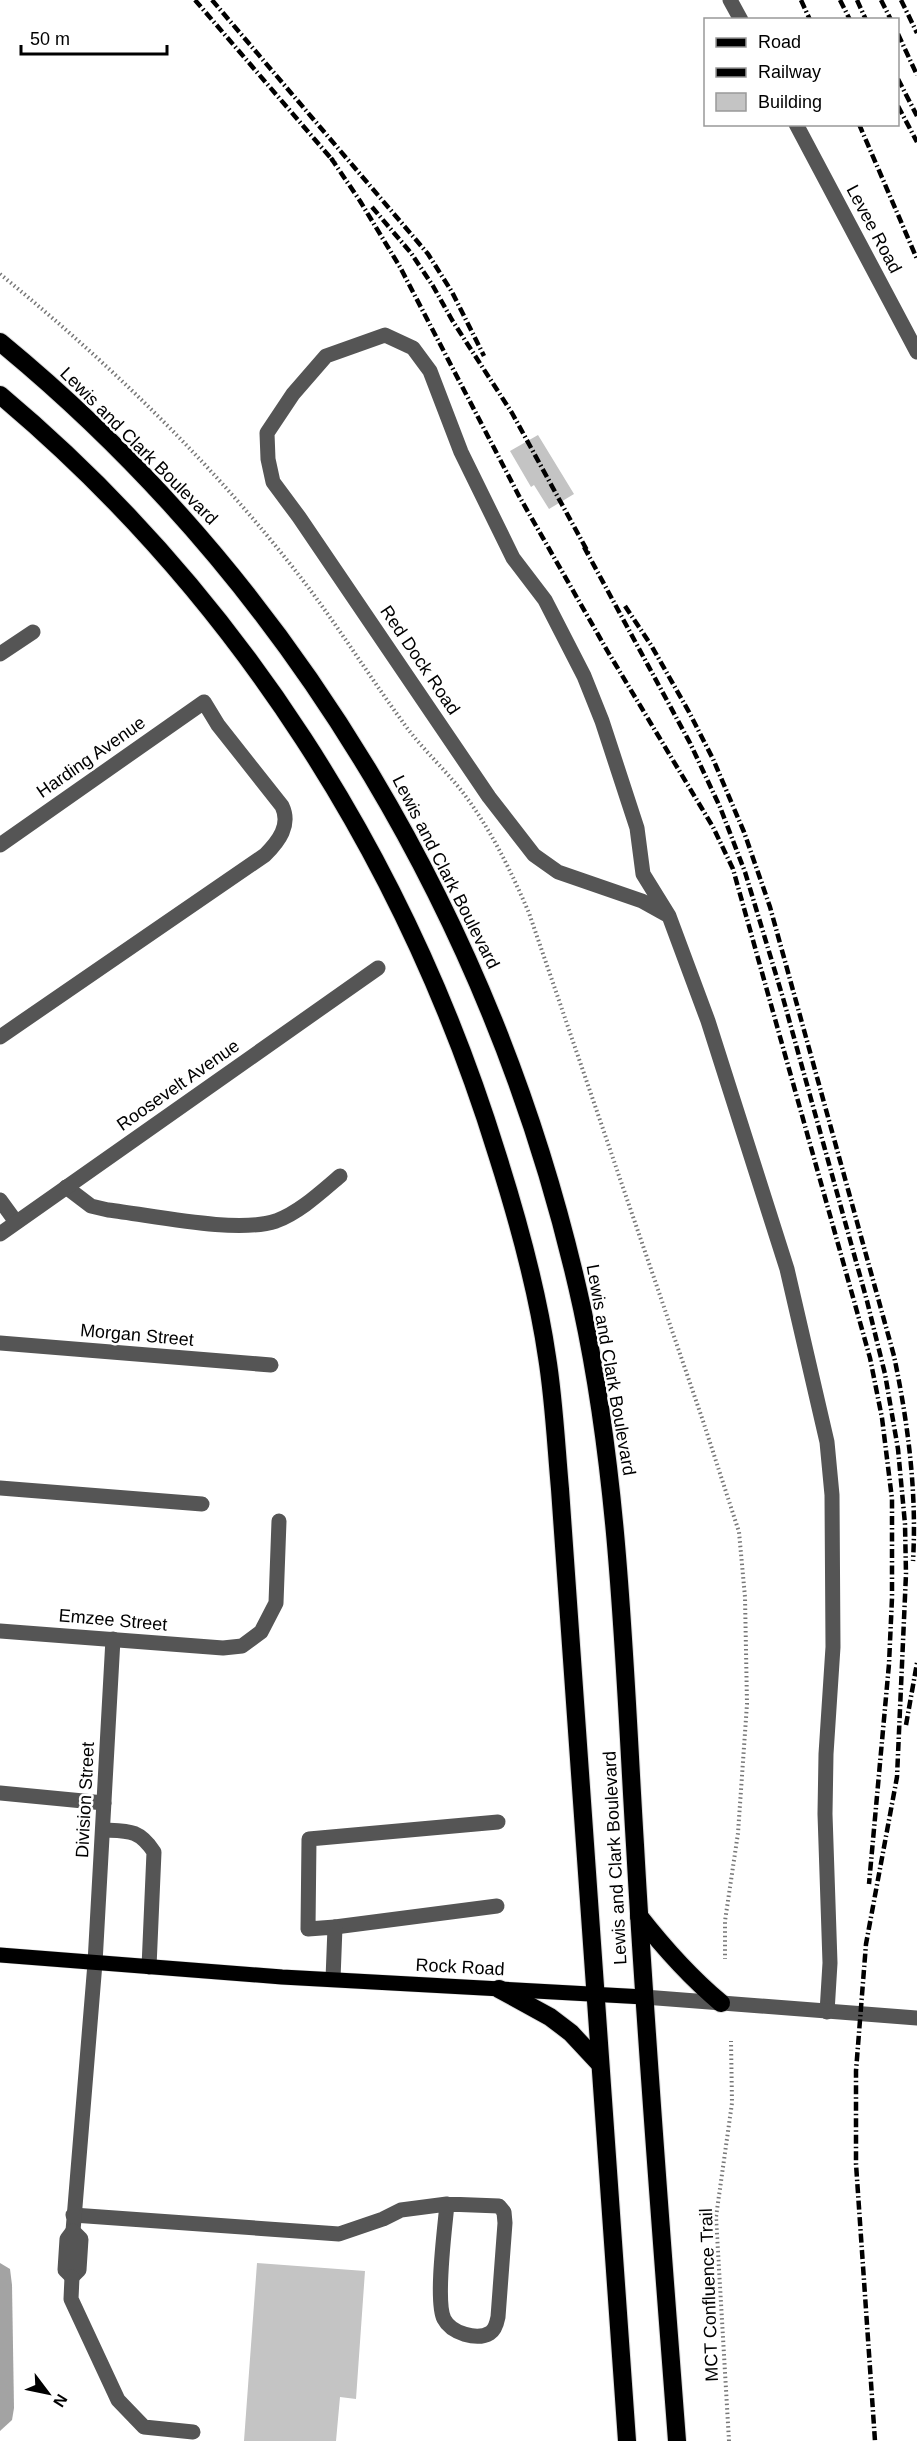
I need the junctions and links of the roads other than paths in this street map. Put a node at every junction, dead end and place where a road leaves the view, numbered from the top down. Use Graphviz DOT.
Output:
graph roads {
  1 [pos="730,0"];
  2 [pos="740,18"];
  3 [pos="797,126"];
  4 [pos="0,342"];
  5 [pos="917,352"];
  6 [pos="0,395"];
  7 [pos="33,632"];
  8 [pos="0,654"];
  9 [pos="0,845"];
  10 [pos="669,916"];
  11 [pos="378,968"];
  12 [pos="0,1037"];
  13 [pos="340,1176"];
  14 [pos="66,1187"];
  15 [pos="0,1200"];
  16 [pos="16,1222"];
  17 [pos="0,1234"];
  18 [pos="0,1343"];
  19 [pos="271,1365"];
  20 [pos="0,1488"];
  21 [pos="202,1504"];
  22 [pos="279,1521"];
  23 [pos="0,1630"];
  24 [pos="113,1639"];
  25 [pos="0,1794"];
  26 [pos="104,1803"];
  27 [pos="498,1822"];
  28 [pos="103,1830"];
  29 [pos="497,1906"];
  30 [pos="639,1916"];
  31 [pos="335,1927"];
  32 [pos="0,1955"];
  33 [pos="95,1963"];
  34 [pos="149,1967"];
  35 [pos="333,1980"];
  36 [pos="499,1989"];
  37 [pos="596,1995"];
  38 [pos="644,1997"];
  39 [pos="721,2003"];
  40 [pos="827,2012"];
  41 [pos="917,2018"];
  42 [pos="599,2063"];
  43 [pos="447,2204"];
  44 [pos="73,2215"];
  45 [pos="193,2432"];
  46 [pos="627,2441"];
  47 [pos="677,2441"];
  1 -- 2 [label="street"];
  3 -- 5 [label="street, Levee Road"];
  4 -- 30 [label="highway, Lewis and Clark Boulevard"];
  6 -- 37 [label="highway, Lewis and Clark Boulevard"];
  7 -- 8 [label="street"];
  9 -- 12 [label="street, Harding Avenue"];
  10 -- 10 [label="street, Red Dock Road"];
  10 -- 40 [label="street"];
  11 -- 14 [label="street, Roosevelt Avenue"];
  13 -- 14 [label="street"];
  14 -- 16 [label="street, Roosevelt Avenue"];
  15 -- 16 [label="street"];
  16 -- 17 [label="street, Roosevelt Avenue"];
  18 -- 19 [label="street, Morgan Street"];
  20 -- 21 [label="street"];
  22 -- 24 [label="street, Emzee Street"];
  23 -- 24 [label="street, Emzee Street"];
  24 -- 26 [label="street, Division Street"];
  25 -- 26 [label="street"];
  26 -- 28 [label="street, Division Street"];
  27 -- 31 [label="street"];
  28 -- 33 [label="street, Division Street"];
  28 -- 34 [label="street"];
  29 -- 31 [label="street"];
  30 -- 38 [label="highway, Lewis and Clark Boulevard"];
  30 -- 39 [label="highway"];
  31 -- 35 [label="street"];
  32 -- 33 [label="main road, Rock Road"];
  33 -- 34 [label="main road, Rock Road"];
  33 -- 44 [label="street, Division Street"];
  34 -- 35 [label="main road, Rock Road"];
  35 -- 36 [label="main road, Rock Road"];
  36 -- 37 [label="main road, Rock Road"];
  36 -- 42 [label="highway"];
  37 -- 38 [label="main road, Rock Road"];
  37 -- 42 [label="highway, Lewis and Clark Boulevard"];
  38 -- 39 [label="street, Rock Road"];
  38 -- 47 [label="highway, Lewis and Clark Boulevard"];
  39 -- 40 [label="street, Rock Road"];
  40 -- 41 [label="street, Rock Road"];
  42 -- 46 [label="highway, Lewis and Clark Boulevard"];
  43 -- 43 [label="street"];
  43 -- 44 [label="street"];
  44 -- 45 [label="street, Division Street"];
}
